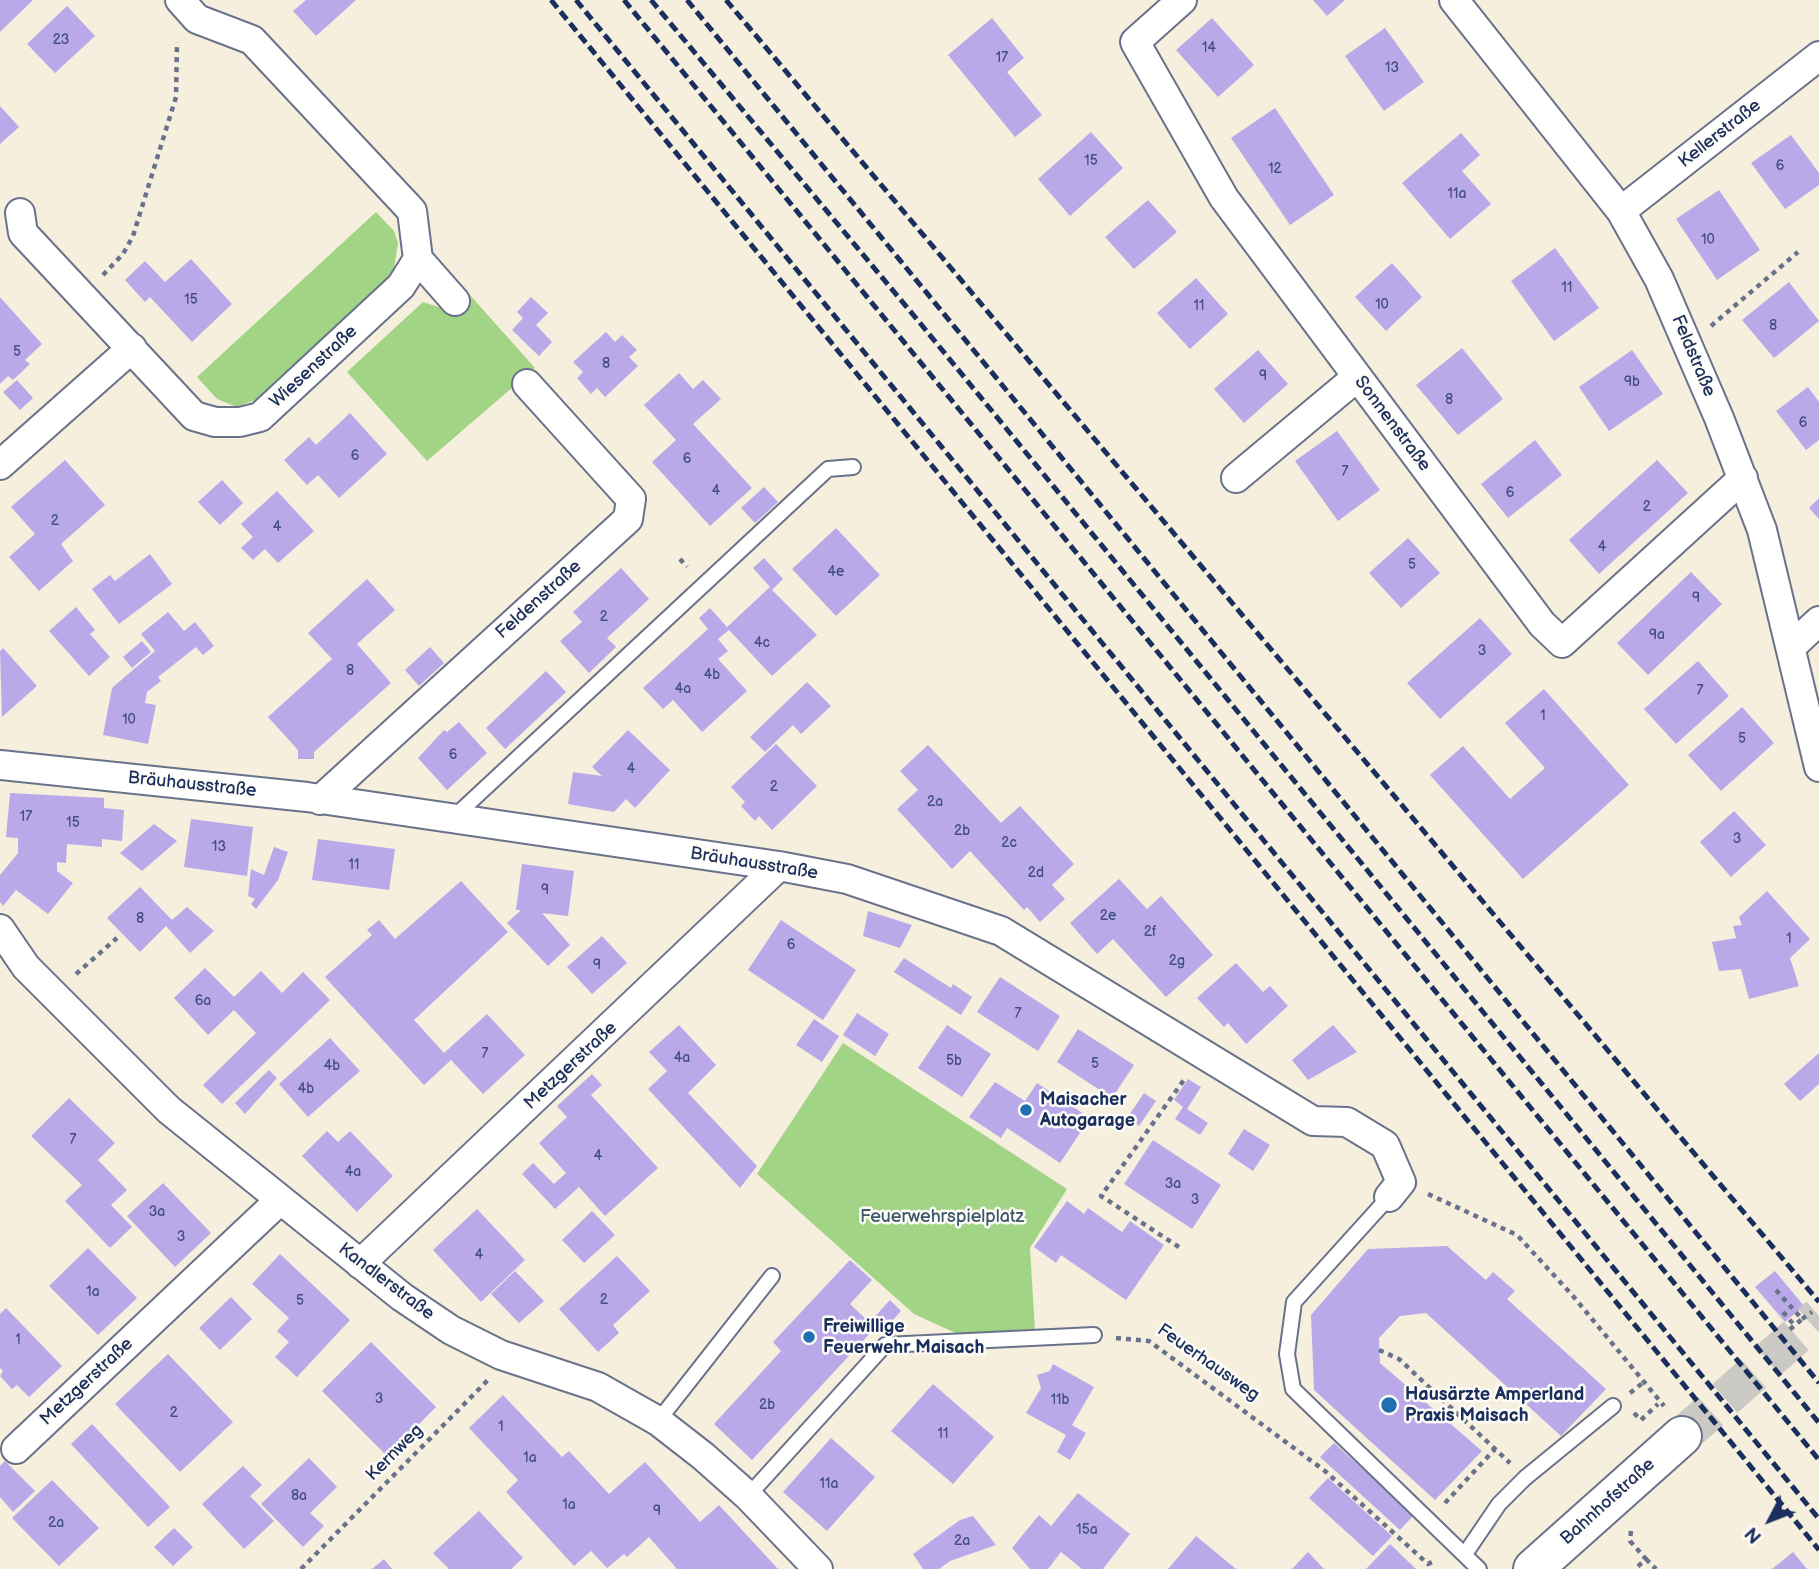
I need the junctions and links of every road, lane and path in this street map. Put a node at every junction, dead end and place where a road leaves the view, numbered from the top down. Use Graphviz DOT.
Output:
graph roads {
  1 [pos="1182,0"];
  2 [pos="1454,0"];
  3 [pos="186,7"];
  4 [pos="1819,56"];
  5 [pos="1621,211"];
  6 [pos="20,212"];
  7 [pos="1798,252"];
  8 [pos="418,259"];
  9 [pos="83,296"];
  10 [pos="455,300"];
  11 [pos="1689,346"];
  12 [pos="132,348"];
  13 [pos="1357,377"];
  14 [pos="527,384"];
  15 [pos="0,465"];
  16 [pos="853,467"];
  17 [pos="1236,478"];
  18 [pos="1743,478"];
  19 [pos="1819,621"];
  20 [pos="1791,647"];
  21 [pos="0,765"];
  22 [pos="1819,767"];
  23 [pos="320,800"];
  24 [pos="452,819"];
  25 [pos="779,866"];
  26 [pos="0,929"];
  27 [pos="117,938"];
  28 [pos="52,994"];
  29 [pos="1203,1054"];
  30 [pos="1395,1189"];
  31 [pos="280,1200"];
  32 [pos="1179,1247"];
  33 [pos="360,1264"];
  34 [pos="772,1276"];
  35 [pos="1776,1290"];
  36 [pos="1783,1312"];
  37 [pos="1812,1312"];
  38 [pos="1802,1320"];
  39 [pos="1795,1325"];
  40 [pos="1787,1332"];
  41 [pos="1094,1335"];
  42 [pos="1379,1350"];
  43 [pos="509,1358"];
  44 [pos="1658,1404"];
  45 [pos="1613,1406"];
  46 [pos="1644,1417"];
  47 [pos="657,1422"];
  48 [pos="1676,1424"];
  49 [pos="16,1449"];
  50 [pos="1495,1449"];
  51 [pos="1525,1478"];
  52 [pos="748,1496"];
  53 [pos="1440,1508"];
  54 [pos="1639,1525"];
  55 [pos="1465,1554"];
  56 [pos="1646,1559"];
  57 [pos="812,1567"];
  58 [pos="302,1569"];
  59 [pos="1445,1569"];
  60 [pos="1479,1569"];
  61 [pos="1532,1569"];
  62 [pos="1635,1569"];
  63 [pos="1656,1569"];
  1 -- 13 [label="street, Sonnenstraße"];
  2 -- 5 [label="street, Feldstraße"];
  3 -- 8 [label="street"];
  3 -- 9 [label="path"];
  4 -- 5 [label="street, Kellerstraße"];
  5 -- 11 [label="street, Feldstraße"];
  6 -- 9 [label="street, Wiesenstraße"];
  7 -- 11 [label="path"];
  8 -- 10 [label="street"];
  8 -- 12 [label="street, Wiesenstraße"];
  9 -- 12 [label="street, Wiesenstraße"];
  11 -- 18 [label="street, Feldstraße"];
  12 -- 15 [label="street"];
  13 -- 17 [label="street"];
  13 -- 18 [label="street, Sonnenstraße"];
  14 -- 23 [label="street, Feldenstraße"];
  16 -- 24 [label="lane"];
  18 -- 20 [label="street, Feldstraße"];
  19 -- 20 [label="street"];
  20 -- 22 [label="street, Feldstraße"];
  21 -- 23 [label="street, Bräuhausstraße"];
  23 -- 24 [label="street, Bräuhausstraße"];
  24 -- 25 [label="street, Bräuhausstraße"];
  25 -- 29 [label="street, Bräuhausstraße"];
  25 -- 33 [label="street, Metzgerstraße"];
  26 -- 28 [label="street, Kandlerstraße"];
  27 -- 28 [label="path"];
  28 -- 31 [label="street, Kandlerstraße"];
  29 -- 30 [label="street, Bräuhausstraße"];
  29 -- 32 [label="path"];
  30 -- 48 [label="path"];
  30 -- 55 [label="lane"];
  31 -- 33 [label="street, Kandlerstraße"];
  31 -- 49 [label="street, Metzgerstraße"];
  33 -- 43 [label="street, Kandlerstraße"];
  34 -- 47 [label="lane"];
  35 -- 38 [label="path"];
  36 -- 39 [label="path"];
  37 -- 38 [label="path"];
  38 -- 39 [label="path"];
  39 -- 40 [label="path"];
  41 -- 52 [label="lane"];
  41 -- 59 [label="path, Feuerhausweg"];
  42 -- 50 [label="path"];
  43 -- 47 [label="street, Kandlerstraße"];
  43 -- 58 [label="path, Kernweg"];
  44 -- 46 [label="path"];
  45 -- 51 [label="lane"];
  47 -- 52 [label="street, Kandlerstraße"];
  48 -- 61 [label="street, Bahnhofstraße"];
  50 -- 51 [label="path"];
  50 -- 53 [label="path"];
  51 -- 55 [label="lane"];
  52 -- 57 [label="street, Kandlerstraße"];
  54 -- 56 [label="path"];
  55 -- 60 [label="lane"];
  56 -- 62 [label="path"];
  56 -- 63 [label="path"];
}
